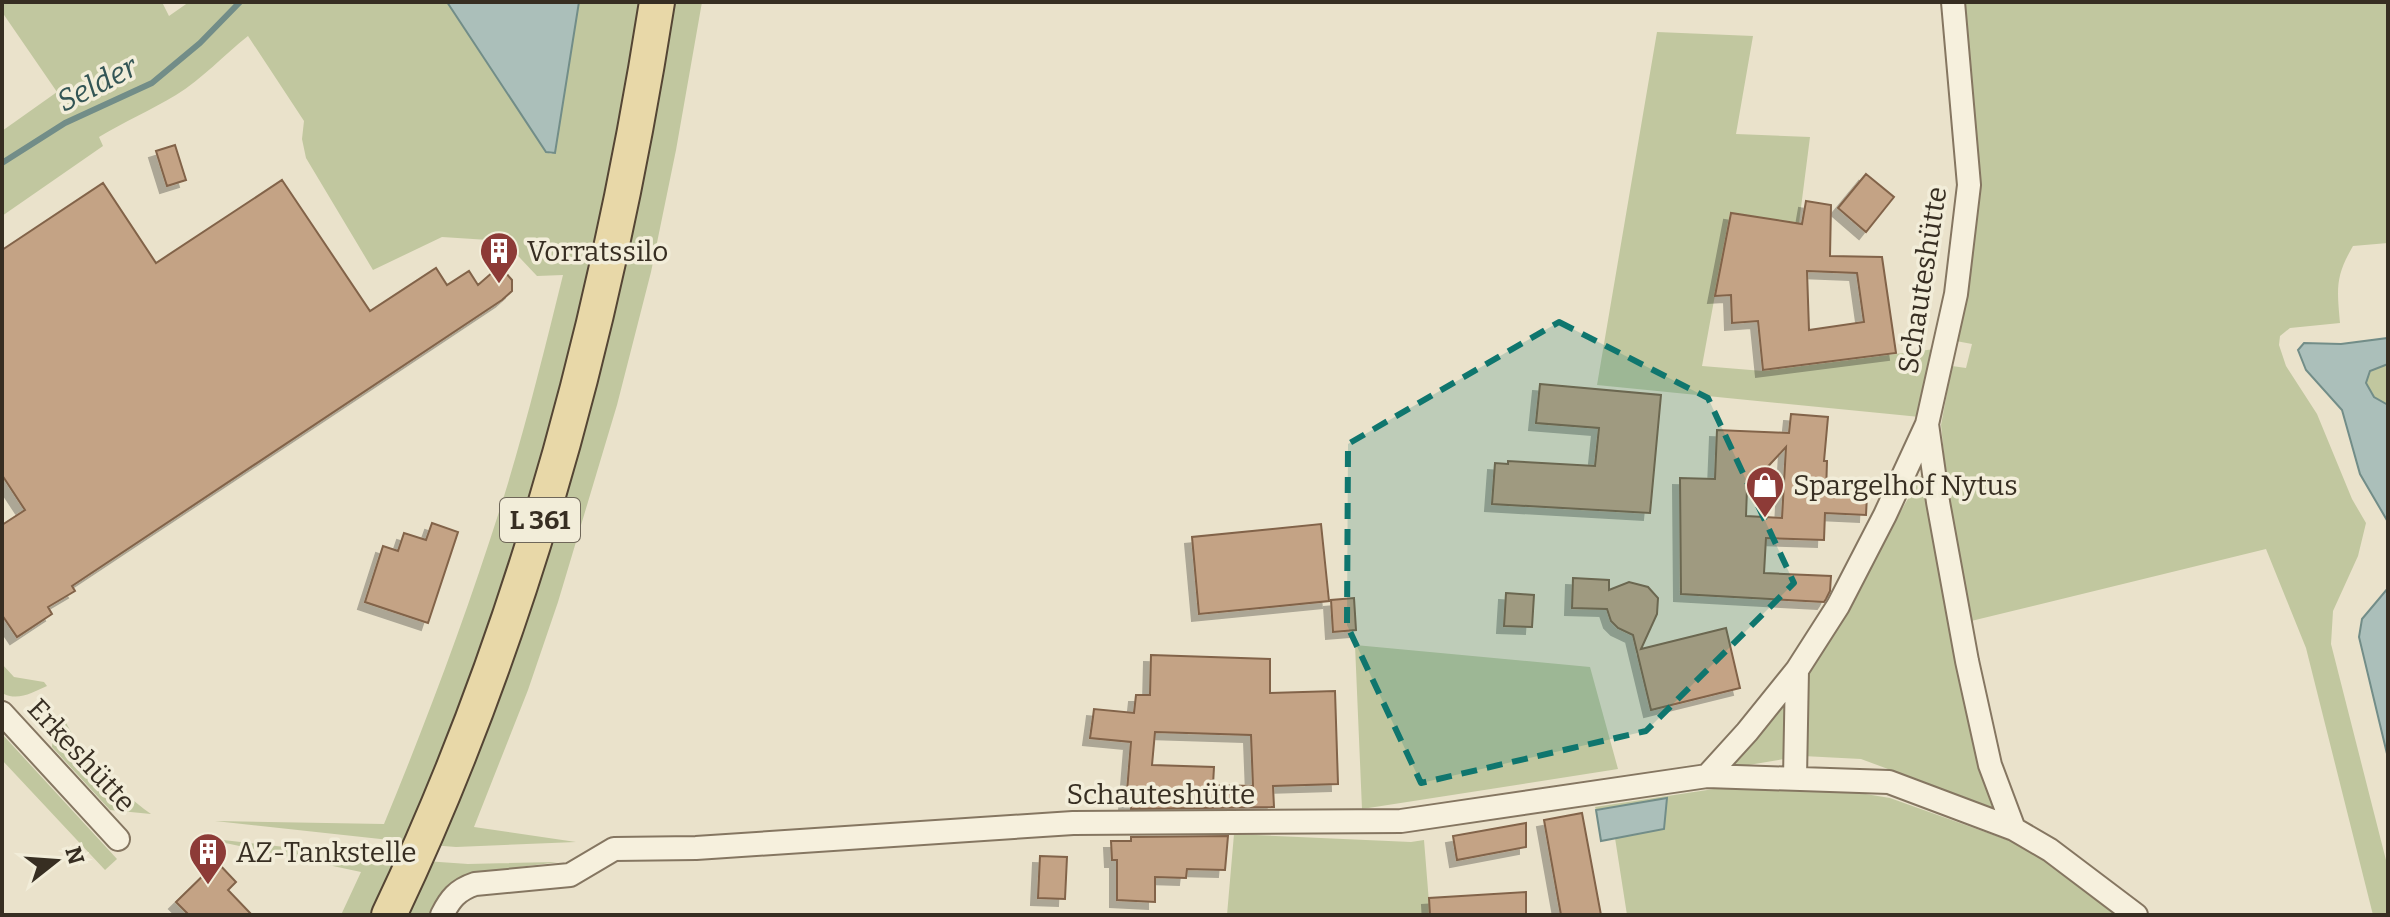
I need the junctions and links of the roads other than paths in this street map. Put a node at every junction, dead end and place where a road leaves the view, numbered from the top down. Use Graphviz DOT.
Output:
graph roads {
  1 [pos="657,2"];
  2 [pos="1953,2"];
  3 [pos="1927,424"];
  4 [pos="1797,670"];
  5 [pos="2,713"];
  6 [pos="1707,776"];
  7 [pos="1795,778"];
  8 [pos="2014,829"];
  9 [pos="118,839"];
  10 [pos="395,901"];
  11 [pos="442,915"];
  12 [pos="2136,915"];
  1 -- 10 [label="main road, L 361"];
  2 -- 3 [label="street, Schauteshütte"];
  3 -- 4 [label="street, Schauteshütte"];
  3 -- 8 [label="street, Schauteshütte"];
  4 -- 6 [label="street, Schauteshütte"];
  4 -- 7 [label="street"];
  5 -- 9 [label="street, Erkeshütte"];
  6 -- 7 [label="street, Schauteshütte"];
  6 -- 11 [label="street, Schauteshütte"];
  7 -- 8 [label="street, Schauteshütte"];
  8 -- 12 [label="street, Schauteshütte"];
}
